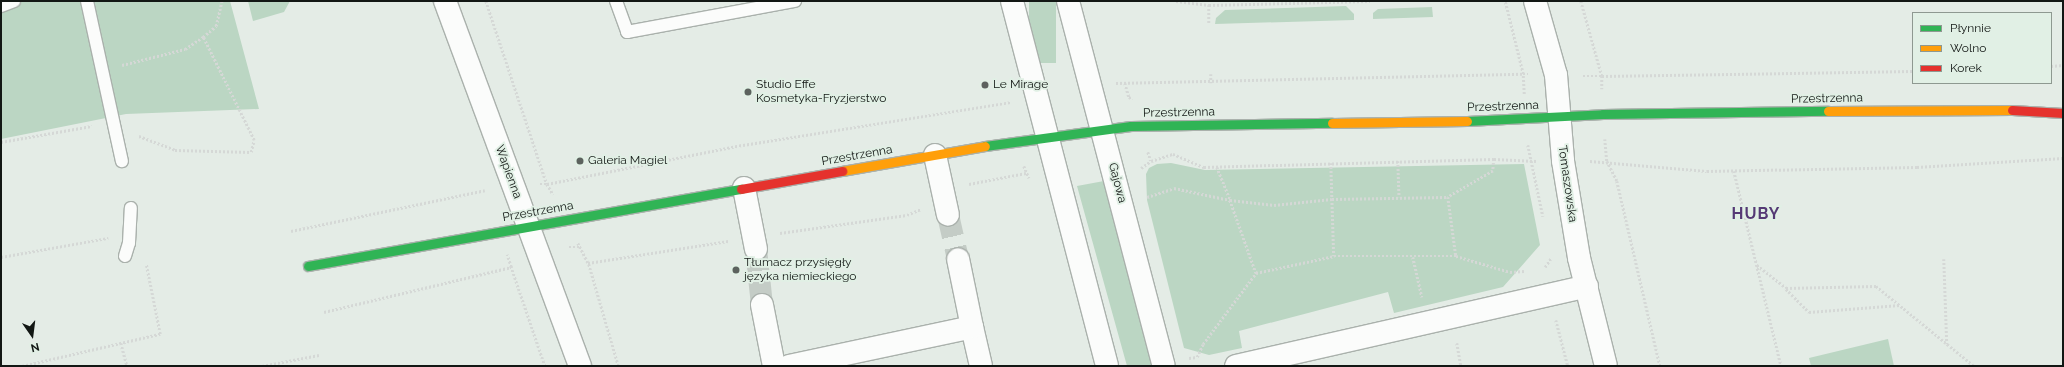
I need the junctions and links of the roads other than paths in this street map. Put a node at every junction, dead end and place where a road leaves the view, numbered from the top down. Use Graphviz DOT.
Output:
graph roads {
  1 [pos="14,1"];
  2 [pos="88,1"];
  3 [pos="445,1"];
  4 [pos="616,1"];
  5 [pos="795,1"];
  6 [pos="1012,1"];
  7 [pos="1068,1"];
  8 [pos="1535,1"];
  9 [pos="757,5"];
  10 [pos="1,6"];
  11 [pos="2063,113"];
  12 [pos="1559,117"];
  13 [pos="1102,129"];
  14 [pos="1047,136"];
  15 [pos="935,155"];
  16 [pos="122,161"];
  17 [pos="744,188"];
  18 [pos="131,208"];
  19 [pos="948,215"];
  20 [pos="528,226"];
  21 [pos="756,249"];
  22 [pos="125,256"];
  23 [pos="958,259"];
  24 [pos="308,266"];
  25 [pos="1587,286"];
  26 [pos="762,305"];
  27 [pos="972,328"];
  28 [pos="580,366"];
  29 [pos="774,366"];
  30 [pos="789,366"];
  31 [pos="981,366"];
  32 [pos="1107,366"];
  33 [pos="1164,366"];
  34 [pos="1236,366"];
  35 [pos="1606,366"];
  1 -- 10 [label="lane"];
  2 -- 16 [label="lane"];
  3 -- 20 [label="street, Wapienna"];
  4 -- 9 [label="lane"];
  5 -- 9 [label="lane"];
  6 -- 14 [label="street"];
  7 -- 13 [label="street, Gajowa"];
  8 -- 12 [label="street, Tomaszowska"];
  11 -- 12 [label="street, Przestrzenna"];
  12 -- 13 [label="street, Przestrzenna"];
  12 -- 25 [label="street, Tomaszowska"];
  13 -- 14 [label="street, Przestrzenna"];
  13 -- 33 [label="street, Gajowa"];
  14 -- 15 [label="street, Przestrzenna"];
  14 -- 32 [label="street"];
  15 -- 17 [label="street, Przestrzenna"];
  15 -- 19 [label="street"];
  17 -- 20 [label="street, Przestrzenna"];
  17 -- 21 [label="street"];
  18 -- 22 [label="lane"];
  20 -- 24 [label="street, Przestrzenna"];
  20 -- 28 [label="street, Wapienna"];
  23 -- 27 [label="street"];
  25 -- 34 [label="street"];
  25 -- 35 [label="street, Tomaszowska"];
  26 -- 29 [label="street"];
  27 -- 30 [label="street"];
  27 -- 31 [label="street"];
}
